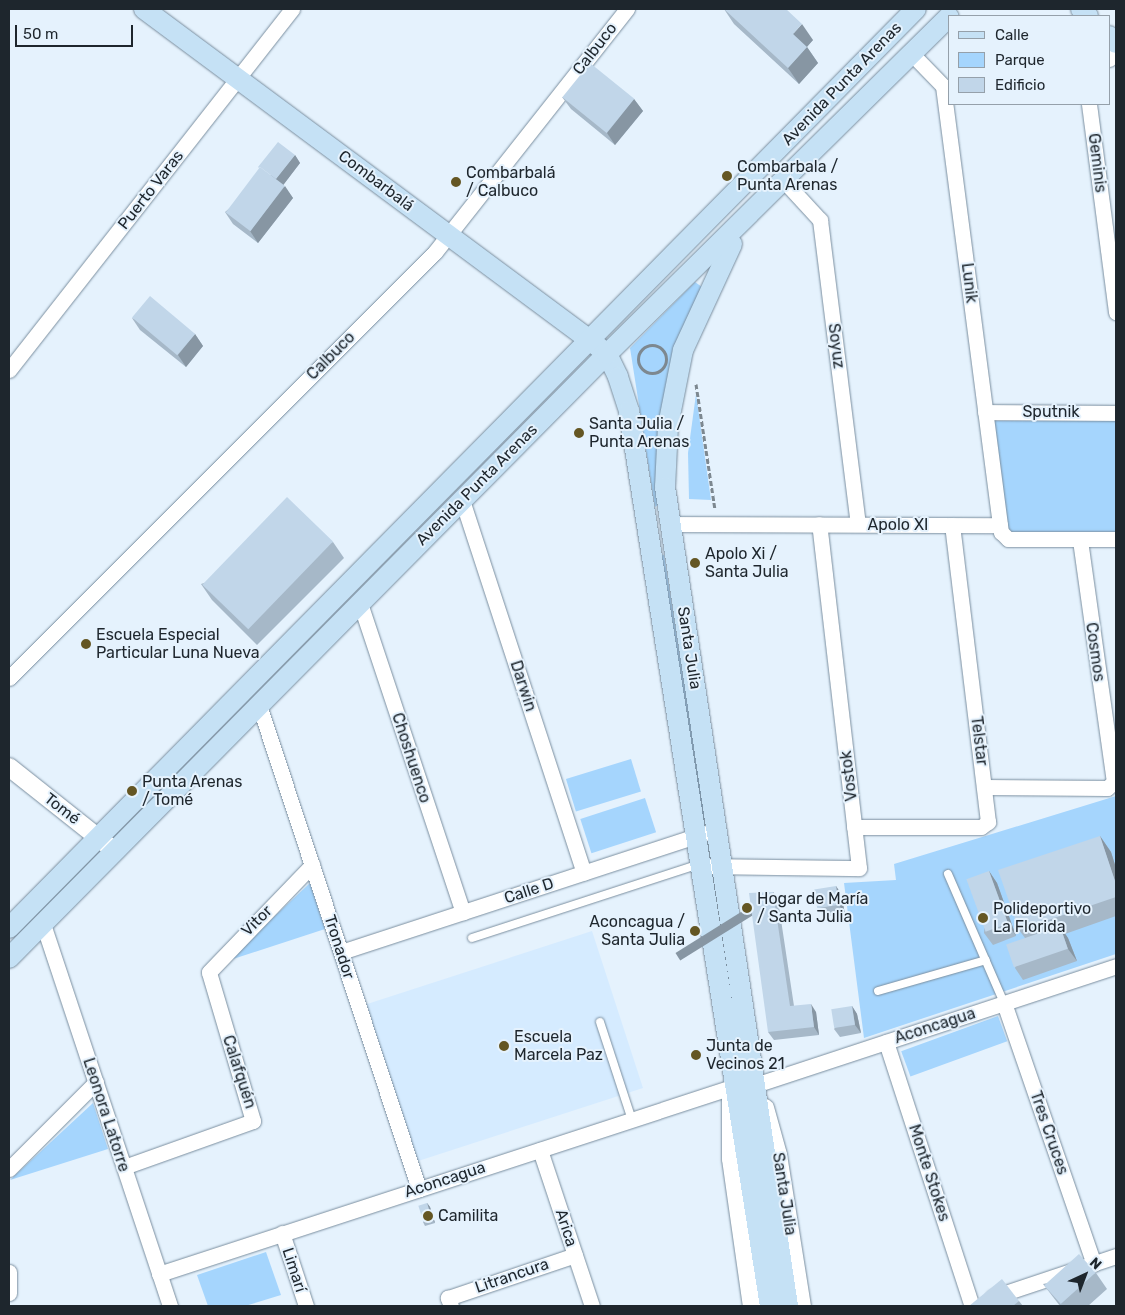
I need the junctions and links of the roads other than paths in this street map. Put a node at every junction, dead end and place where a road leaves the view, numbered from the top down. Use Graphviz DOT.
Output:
graph roads {
  1 [pos="144,9"];
  2 [pos="292,9"];
  3 [pos="626,9"];
  4 [pos="916,9"];
  5 [pos="948,17"];
  6 [pos="912,54"];
  7 [pos="238,79"];
  8 [pos="1089,105"];
  9 [pos="785,182"];
  10 [pos="744,223"];
  11 [pos="449,235"];
  12 [pos="1116,312"];
  13 [pos="591,341"];
  14 [pos="607,354"];
  15 [pos="9,370"];
  16 [pos="985,412"];
  17 [pos="1116,413"];
  18 [pos="462,500"];
  19 [pos="669,524"];
  20 [pos="819,524"];
  21 [pos="858,524"];
  22 [pos="952,525"];
  23 [pos="1000,525"];
  24 [pos="1080,539"];
  25 [pos="1116,539"];
  26 [pos="360,603"];
  27 [pos="9,678"];
  28 [pos="259,705"];
  29 [pos="9,767"];
  30 [pos="1114,768"];
  31 [pos="985,787"];
  32 [pos="854,827"];
  33 [pos="717,829"];
  34 [pos="693,837"];
  35 [pos="98,838"];
  36 [pos="115,851"];
  37 [pos="312,865"];
  38 [pos="697,866"];
  39 [pos="722,866"];
  40 [pos="584,873"];
  41 [pos="948,874"];
  42 [pos="463,912"];
  43 [pos="43,924"];
  44 [pos="9,928"];
  45 [pos="472,938"];
  46 [pos="341,952"];
  47 [pos="9,958"];
  48 [pos="986,960"];
  49 [pos="1116,966"];
  50 [pos="208,979"];
  51 [pos="878,991"];
  52 [pos="1004,1003"];
  53 [pos="600,1022"];
  54 [pos="886,1042"];
  55 [pos="96,1082"];
  56 [pos="755,1085"];
  57 [pos="732,1087"];
  58 [pos="632,1120"];
  59 [pos="540,1150"];
  60 [pos="124,1167"];
  61 [pos="9,1169"];
  62 [pos="419,1189"];
  63 [pos="282,1233"];
  64 [pos="575,1255"];
  65 [pos="1116,1256"];
  66 [pos="1094,1264"];
  67 [pos="9,1272"];
  68 [pos="159,1274"];
  69 [pos="9,1294"];
  70 [pos="450,1302"];
  71 [pos="967,1305"];
  72 [pos="170,1306"];
  73 [pos="306,1306"];
  74 [pos="592,1306"];
  75 [pos="752,1306"];
  76 [pos="770,1306"];
  77 [pos="788,1306"];
  78 [pos="802,1306"];
  1 -- 7 [label="main road, Combarbalá"];
  2 -- 7 [label="street, Puerto Varas"];
  3 -- 11 [label="street, Calbuco"];
  4 -- 13 [label="main road, Avenida Punta Arenas"];
  5 -- 6 [label="main road, Avenida Punta Arenas"];
  6 -- 9 [label="main road, Avenida Punta Arenas"];
  6 -- 16 [label="street, Lunik"];
  7 -- 11 [label="main road, Combarbalá"];
  7 -- 15 [label="street, Puerto Varas"];
  8 -- 12 [label="street, Geminis"];
  9 -- 10 [label="main road, Avenida Punta Arenas"];
  9 -- 21 [label="street, Soyuz"];
  10 -- 14 [label="main road, Avenida Punta Arenas"];
  10 -- 19 [label="main road, Santa Julia"];
  11 -- 13 [label="main road, Combarbalá"];
  11 -- 27 [label="street, Calbuco"];
  13 -- 14 [label="main road, Combarbalá"];
  13 -- 35 [label="main road, Avenida Punta Arenas"];
  14 -- 18 [label="main road, Avenida Punta Arenas"];
  14 -- 34 [label="main road, Santa Julia"];
  16 -- 17 [label="street, Sputnik"];
  16 -- 23 [label="street, Lunik"];
  18 -- 26 [label="main road, Avenida Punta Arenas"];
  18 -- 40 [label="street, Darwin"];
  19 -- 20 [label="street, Apolo XI"];
  19 -- 33 [label="main road, Santa Julia"];
  20 -- 21 [label="street, Apolo XI"];
  20 -- 32 [label="street, Vostok"];
  21 -- 22 [label="street, Apolo XI"];
  22 -- 23 [label="street, Apolo XI"];
  22 -- 31 [label="street, Telstar"];
  23 -- 24 [label="street"];
  24 -- 25 [label="street"];
  24 -- 30 [label="street, Cosmos"];
  26 -- 28 [label="main road, Avenida Punta Arenas"];
  26 -- 42 [label="street, Choshuenco"];
  28 -- 36 [label="main road, Avenida Punta Arenas"];
  28 -- 37 [label="street, Tronador"];
  29 -- 35 [label="street, Tomé"];
  30 -- 31 [label="street, Cosmos"];
  31 -- 32 [label="street, Telstar"];
  32 -- 39 [label="street, Vostok"];
  33 -- 34 [label="street, Calle D"];
  33 -- 39 [label="main road, Santa Julia"];
  34 -- 38 [label="main road, Santa Julia"];
  34 -- 40 [label="street, Calle D"];
  35 -- 36 [label="street, Tomé"];
  35 -- 44 [label="main road, Avenida Punta Arenas"];
  36 -- 43 [label="main road, Avenida Punta Arenas"];
  37 -- 46 [label="street, Tronador"];
  37 -- 50 [label="street, Vitor"];
  38 -- 39 [label="street, Vostok"];
  38 -- 45 [label="lane"];
  38 -- 57 [label="main road, Santa Julia"];
  39 -- 56 [label="main road, Santa Julia"];
  40 -- 42 [label="street, Calle D"];
  41 -- 48 [label="lane"];
  42 -- 46 [label="street, Calle D"];
  43 -- 47 [label="main road, Avenida Punta Arenas"];
  43 -- 55 [label="street, Leonora Latorre"];
  46 -- 62 [label="street, Tronador"];
  48 -- 51 [label="lane"];
  48 -- 52 [label="lane"];
  49 -- 52 [label="street, Aconcagua"];
  50 -- 60 [label="street, Calafquén"];
  52 -- 54 [label="street, Aconcagua"];
  52 -- 66 [label="street, Tres Cruces"];
  53 -- 58 [label="lane"];
  54 -- 56 [label="street, Aconcagua"];
  54 -- 71 [label="street, Monte Stokes"];
  55 -- 60 [label="street, Leonora Latorre"];
  55 -- 61 [label="street"];
  56 -- 77 [label="main road, Santa Julia"];
  56 -- 78 [label="street, Santa Julia"];
  57 -- 58 [label="street, Aconcagua"];
  57 -- 75 [label="street, Santa Julia"];
  57 -- 76 [label="main road, Santa Julia"];
  58 -- 59 [label="street, Aconcagua"];
  59 -- 62 [label="street, Aconcagua"];
  59 -- 64 [label="street, Arica"];
  60 -- 68 [label="street, Leonora Latorre"];
  62 -- 63 [label="street, Aconcagua"];
  63 -- 68 [label="street, Aconcagua"];
  63 -- 73 [label="street, Limarí"];
  64 -- 70 [label="street, Litrancura"];
  64 -- 74 [label="street, Arica"];
  65 -- 66 [label="street"];
  66 -- 71 [label="street"];
  67 -- 69 [label="street"];
  68 -- 72 [label="street, Leonora Latorre"];
}
